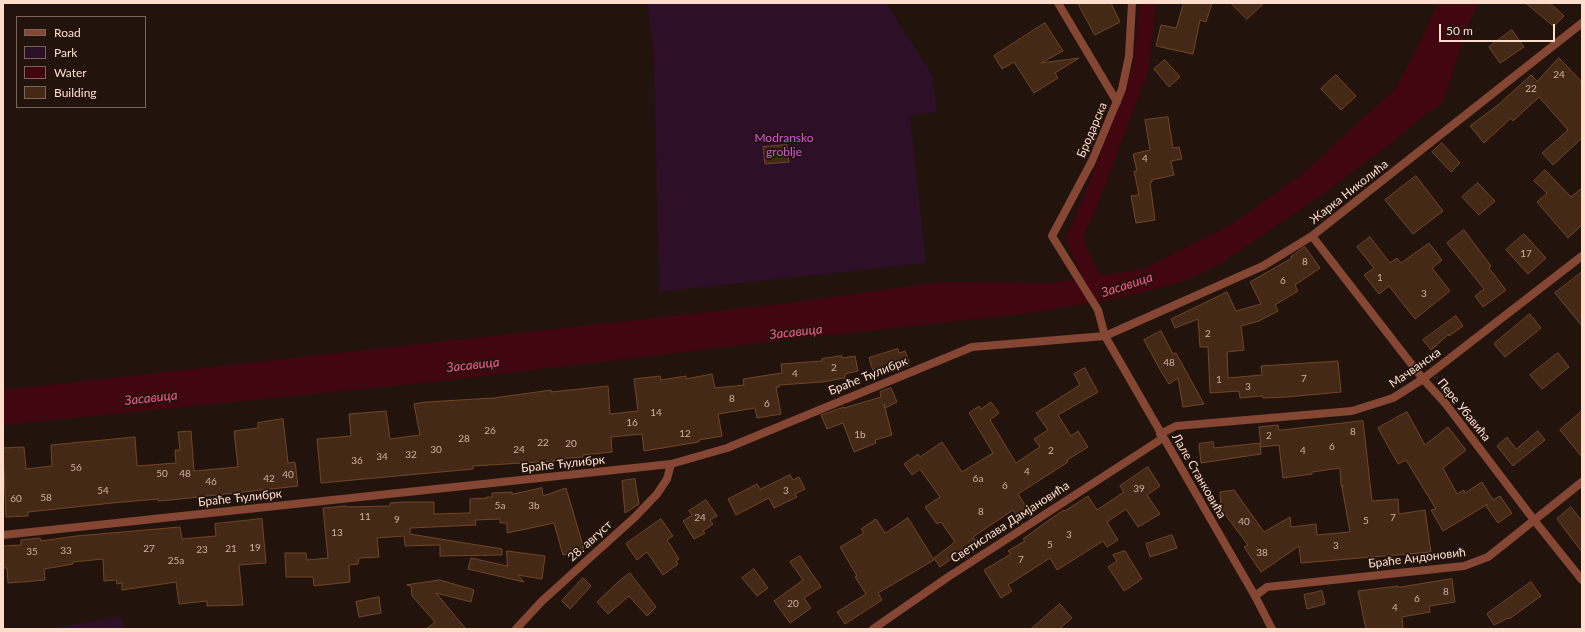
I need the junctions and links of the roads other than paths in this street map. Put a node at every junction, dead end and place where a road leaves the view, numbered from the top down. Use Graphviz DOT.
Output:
graph roads {
  1 [pos="1058,3"];
  2 [pos="1132,3"];
  3 [pos="1582,23"];
  4 [pos="1117,102"];
  5 [pos="1312,236"];
  6 [pos="1582,256"];
  7 [pos="1071,269"];
  8 [pos="1105,336"];
  9 [pos="1423,379"];
  10 [pos="1162,436"];
  11 [pos="671,464"];
  12 [pos="1582,482"];
  13 [pos="1534,520"];
  14 [pos="3,535"];
  15 [pos="1582,580"];
  16 [pos="1255,596"];
  17 [pos="516,629"];
  18 [pos="873,629"];
  19 [pos="1272,629"];
  1 -- 4 [label="street, Бродарска"];
  2 -- 4 [label="street"];
  3 -- 5 [label="street, Жарка Николића"];
  4 -- 7 [label="street, Бродарска"];
  5 -- 8 [label="street, Жарка Николића"];
  5 -- 9 [label="street, Пере Убавића"];
  6 -- 9 [label="street, Мачванска"];
  7 -- 8 [label="street, Лале Станковића"];
  8 -- 10 [label="street, Лале Станковића"];
  8 -- 11 [label="street, Браће Ћулибрк"];
  9 -- 10 [label="street, Мачванска"];
  9 -- 13 [label="street, Пере Убавића"];
  10 -- 16 [label="street, Лале Станковића"];
  10 -- 18 [label="street, Светислава Дамјановића"];
  11 -- 14 [label="street, Браће Ћулибрк"];
  11 -- 17 [label="street, 28. август"];
  12 -- 13 [label="street, Браће Андоновић"];
  13 -- 15 [label="street, Пере Убавића"];
  13 -- 16 [label="street, Браће Андоновић"];
  16 -- 19 [label="street, Лале Станковића"];
}
